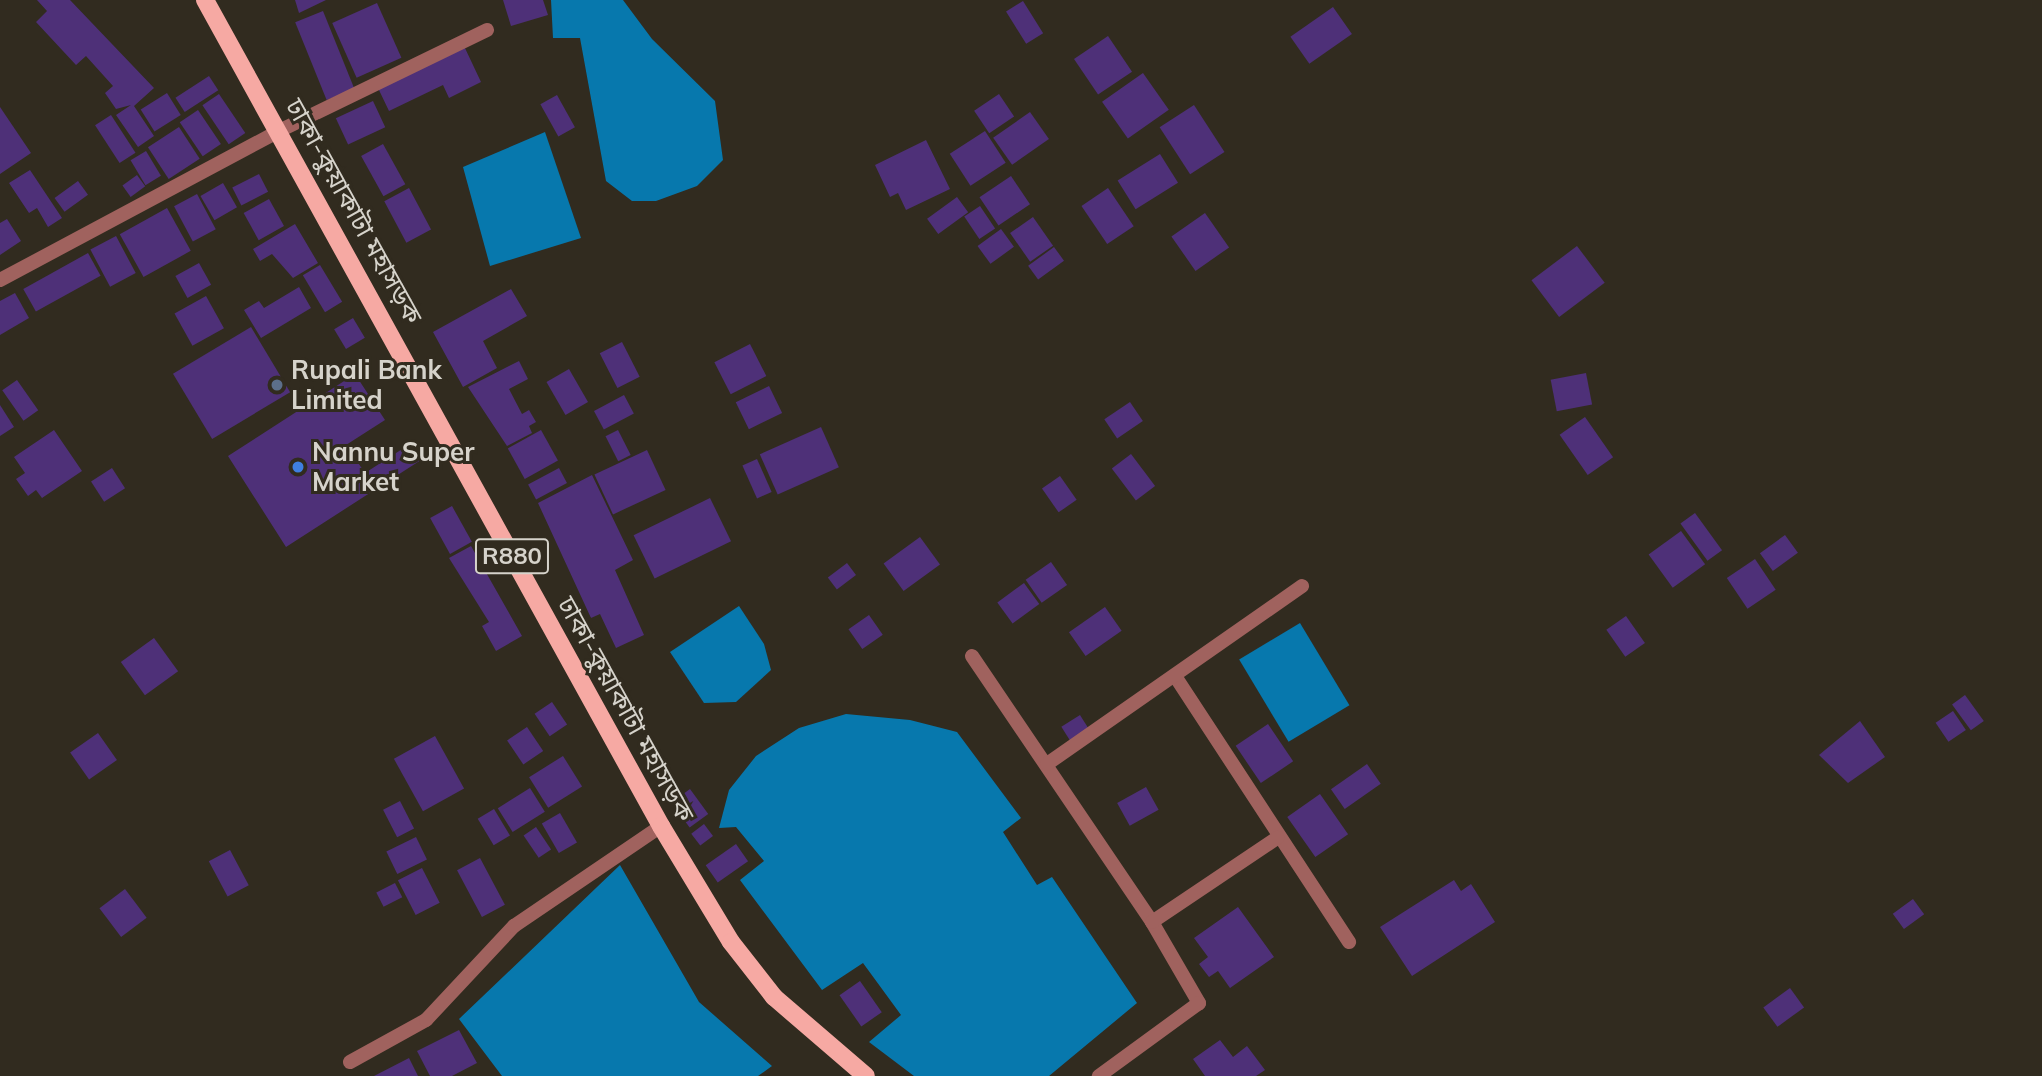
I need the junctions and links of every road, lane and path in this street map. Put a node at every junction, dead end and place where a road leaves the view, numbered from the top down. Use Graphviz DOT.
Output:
graph roads {
  1 [pos="205,0"];
  2 [pos="487,30"];
  3 [pos="281,130"];
  4 [pos="0,280"];
  5 [pos="1302,586"];
  6 [pos="972,656"];
  7 [pos="1175,676"];
  8 [pos="1047,764"];
  9 [pos="661,826"];
  10 [pos="1277,838"];
  11 [pos="1152,922"];
  12 [pos="1349,942"];
  13 [pos="350,1062"];
  14 [pos="866,1076"];
  15 [pos="1099,1076"];
  1 -- 3 [label="main road, ঢাকা-কুয়াকাটা মহাসড়ক / R880"];
  2 -- 3 [label="street"];
  3 -- 4 [label="street"];
  3 -- 9 [label="main road, ঢাকা-কুয়াকাটা মহাসড়ক / R880"];
  5 -- 7 [label="street"];
  6 -- 8 [label="street"];
  7 -- 8 [label="street"];
  7 -- 10 [label="street"];
  8 -- 11 [label="street"];
  9 -- 13 [label="street"];
  9 -- 14 [label="main road, ঢাকা-কুয়াকাটা মহাসড়ক / R880"];
  10 -- 11 [label="street"];
  10 -- 12 [label="street"];
  11 -- 15 [label="street"];
}
